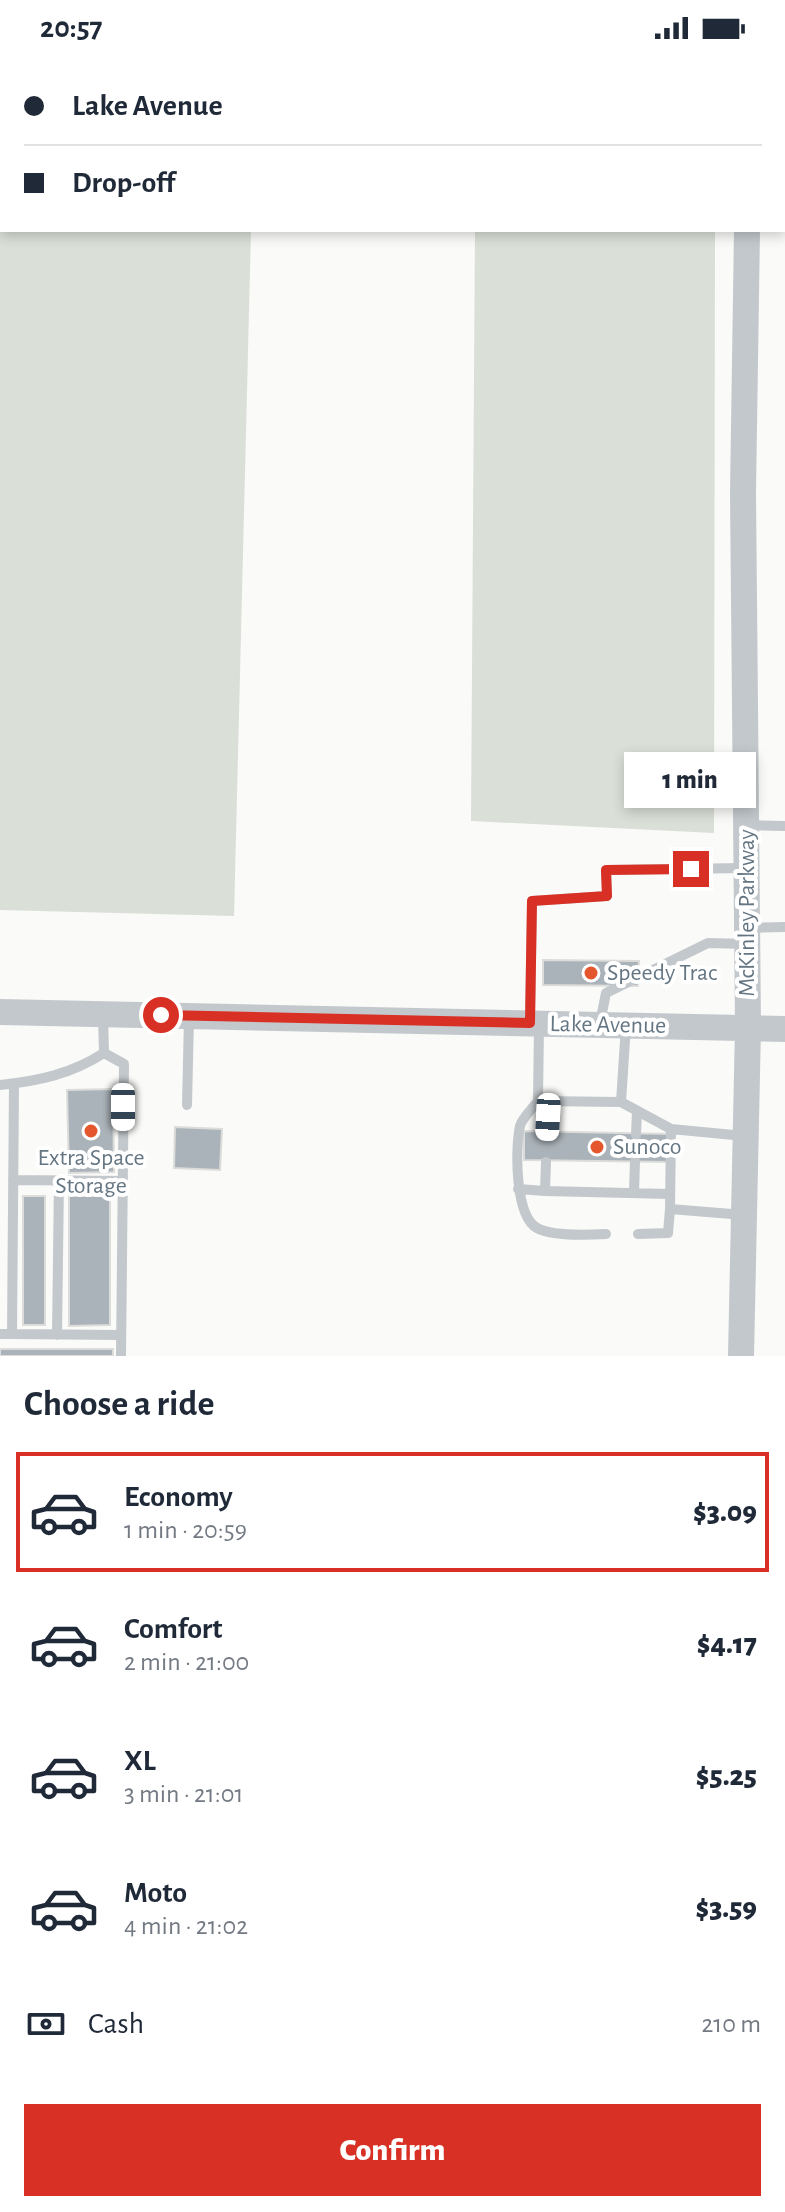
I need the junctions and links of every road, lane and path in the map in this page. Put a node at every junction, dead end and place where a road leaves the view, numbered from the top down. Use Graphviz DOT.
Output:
graph roads {
  1 [pos="747,232"];
  2 [pos="746,825"];
  3 [pos="785,826"];
  4 [pos="747,868"];
  5 [pos="785,927"];
  6 [pos="747,936"];
  7 [pos="0,1012"];
  8 [pos="103,1014"];
  9 [pos="189,1016"];
  10 [pos="535,1023"];
  11 [pos="600,1025"];
  12 [pos="626,1025"];
  13 [pos="748,1027"];
  14 [pos="785,1029"];
  15 [pos="104,1053"];
  16 [pos="14,1084"];
  17 [pos="0,1085"];
  18 [pos="543,1101"];
  19 [pos="621,1102"];
  20 [pos="187,1105"];
  21 [pos="637,1111"];
  22 [pos="671,1129"];
  23 [pos="547,1133"];
  24 [pos="636,1135"];
  25 [pos="746,1136"];
  26 [pos="635,1161"];
  27 [pos="546,1162"];
  28 [pos="13,1180"];
  29 [pos="59,1180"];
  30 [pos="123,1181"];
  31 [pos="518,1189"];
  32 [pos="545,1191"];
  33 [pos="634,1193"];
  34 [pos="670,1194"];
  35 [pos="670,1209"];
  36 [pos="0,1214"];
  37 [pos="13,1214"];
  38 [pos="744,1215"];
  39 [pos="606,1234"];
  40 [pos="638,1234"];
  41 [pos="0,1272"];
  42 [pos="13,1272"];
  43 [pos="6,1334"];
  44 [pos="57,1335"];
  45 [pos="121,1335"];
  46 [pos="121,1356"];
  47 [pos="741,1356"];
  1 -- 2 [label="street, McKinley Parkway"];
  2 -- 3 [label="lane"];
  2 -- 4 [label="street, McKinley Parkway"];
  4 -- 6 [label="street, McKinley Parkway"];
  4 -- 10 [label="lane"];
  5 -- 6 [label="lane"];
  6 -- 11 [label="lane"];
  6 -- 13 [label="street, McKinley Parkway"];
  7 -- 8 [label="street, Lake Avenue"];
  8 -- 9 [label="street, Lake Avenue"];
  8 -- 15 [label="lane"];
  9 -- 10 [label="street, Lake Avenue"];
  9 -- 20 [label="lane"];
  10 -- 11 [label="street, Lake Avenue"];
  10 -- 18 [label="lane"];
  11 -- 12 [label="street, Lake Avenue"];
  12 -- 13 [label="street, Lake Avenue"];
  12 -- 19 [label="lane"];
  13 -- 14 [label="street, Lake Avenue"];
  13 -- 25 [label="street, McKinley Parkway"];
  15 -- 16 [label="lane"];
  15 -- 30 [label="lane"];
  16 -- 17 [label="lane"];
  16 -- 28 [label="lane"];
  18 -- 19 [label="lane"];
  18 -- 23 [label="lane"];
  18 -- 31 [label="lane"];
  19 -- 21 [label="lane"];
  21 -- 22 [label="lane"];
  21 -- 24 [label="lane"];
  22 -- 25 [label="lane"];
  22 -- 34 [label="lane"];
  25 -- 38 [label="street, McKinley Parkway"];
  26 -- 33 [label="lane"];
  27 -- 32 [label="lane"];
  28 -- 29 [label="lane"];
  28 -- 37 [label="lane"];
  29 -- 30 [label="lane"];
  29 -- 44 [label="lane"];
  30 -- 45 [label="lane"];
  31 -- 32 [label="lane"];
  31 -- 39 [label="lane"];
  32 -- 33 [label="lane"];
  33 -- 34 [label="lane"];
  34 -- 35 [label="lane"];
  35 -- 38 [label="lane"];
  35 -- 40 [label="lane"];
  36 -- 37 [label="lane"];
  37 -- 42 [label="lane"];
  38 -- 47 [label="street, McKinley Parkway"];
  41 -- 42 [label="lane"];
  42 -- 43 [label="lane"];
  43 -- 44 [label="lane"];
  44 -- 45 [label="lane"];
  45 -- 46 [label="lane"];
}
